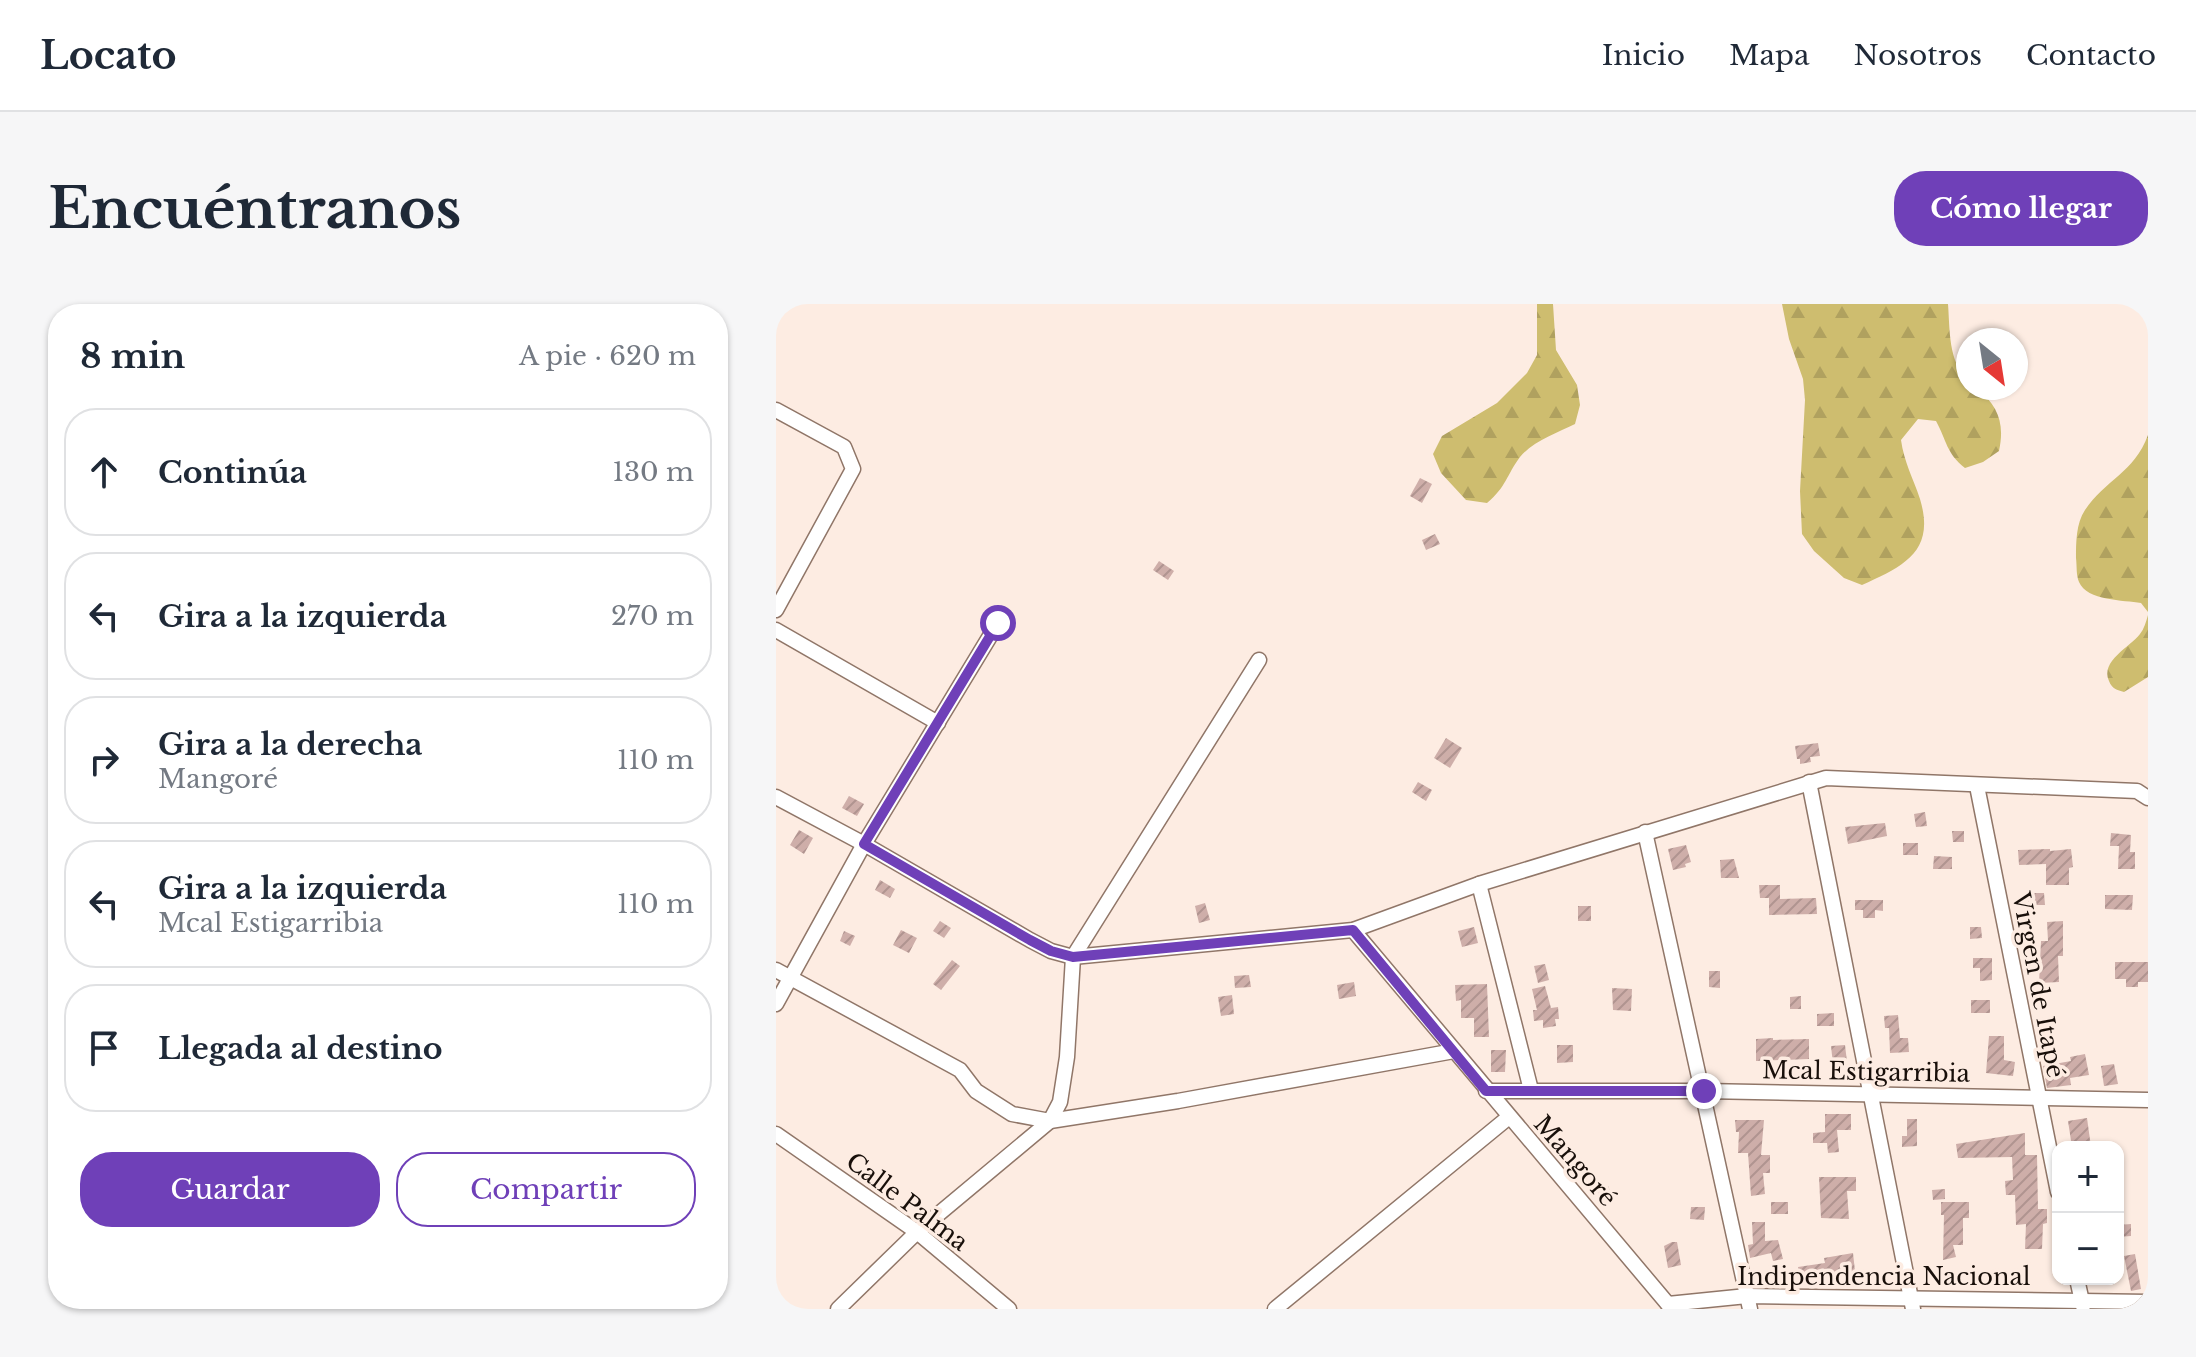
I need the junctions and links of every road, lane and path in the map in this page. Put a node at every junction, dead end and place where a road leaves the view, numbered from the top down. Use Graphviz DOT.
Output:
graph roads {
  1 [pos="776,410"];
  2 [pos="776,610"];
  3 [pos="998,623"];
  4 [pos="776,630"];
  5 [pos="1259,660"];
  6 [pos="938,723"];
  7 [pos="1809,782"];
  8 [pos="1977,786"];
  9 [pos="776,797"];
  10 [pos="2148,798"];
  11 [pos="1645,832"];
  12 [pos="864,844"];
  13 [pos="1479,884"];
  14 [pos="1353,930"];
  15 [pos="1073,957"];
  16 [pos="776,970"];
  17 [pos="790,978"];
  18 [pos="776,1004"];
  19 [pos="1454,1051"];
  20 [pos="1531,1090"];
  21 [pos="1486,1091"];
  22 [pos="1704,1091"];
  23 [pos="1870,1094"];
  24 [pos="2037,1097"];
  25 [pos="2148,1100"];
  26 [pos="1509,1117"];
  27 [pos="1050,1121"];
  28 [pos="776,1134"];
  29 [pos="2052,1165"];
  30 [pos="917,1232"];
  31 [pos="2148,1302"];
  32 [pos="1749,1303"];
  33 [pos="1912,1304"];
  34 [pos="2083,1304"];
  35 [pos="1670,1306"];
  36 [pos="838,1309"];
  37 [pos="1009,1309"];
  38 [pos="1275,1309"];
  1 -- 2 [label="street"];
  3 -- 6 [label="street"];
  4 -- 6 [label="street"];
  5 -- 15 [label="street"];
  6 -- 12 [label="street"];
  7 -- 8 [label="street"];
  7 -- 11 [label="street"];
  7 -- 23 [label="street"];
  8 -- 10 [label="street"];
  8 -- 24 [label="street, Virgen de Itapé"];
  9 -- 12 [label="street"];
  11 -- 13 [label="street"];
  11 -- 22 [label="street"];
  12 -- 15 [label="street"];
  12 -- 17 [label="street"];
  13 -- 14 [label="street"];
  13 -- 20 [label="street"];
  14 -- 15 [label="street"];
  14 -- 19 [label="street, Mangoré"];
  15 -- 27 [label="street"];
  16 -- 17 [label="street"];
  17 -- 18 [label="street"];
  17 -- 27 [label="street"];
  19 -- 21 [label="street, Mangoré"];
  19 -- 27 [label="street"];
  20 -- 21 [label="street, Mcal Estigarribia"];
  20 -- 22 [label="street, Mcal Estigarribia"];
  21 -- 26 [label="street, Mangoré"];
  22 -- 23 [label="street, Mcal Estigarribia"];
  22 -- 32 [label="street"];
  23 -- 24 [label="street, Mcal Estigarribia"];
  23 -- 33 [label="street"];
  24 -- 25 [label="street, Mcal Estigarribia"];
  24 -- 29 [label="street, Virgen de Itapé"];
  26 -- 35 [label="street, Mangoré"];
  26 -- 38 [label="street"];
  27 -- 30 [label="street"];
  28 -- 30 [label="street, Calle Palma"];
  30 -- 36 [label="street"];
  30 -- 37 [label="street, Calle Palma"];
  31 -- 34 [label="street, Indipendencia Nacional"];
  32 -- 33 [label="street, Indipendencia Nacional"];
  32 -- 35 [label="street, Indipendencia Nacional"];
  33 -- 34 [label="street, Indipendencia Nacional"];
}
